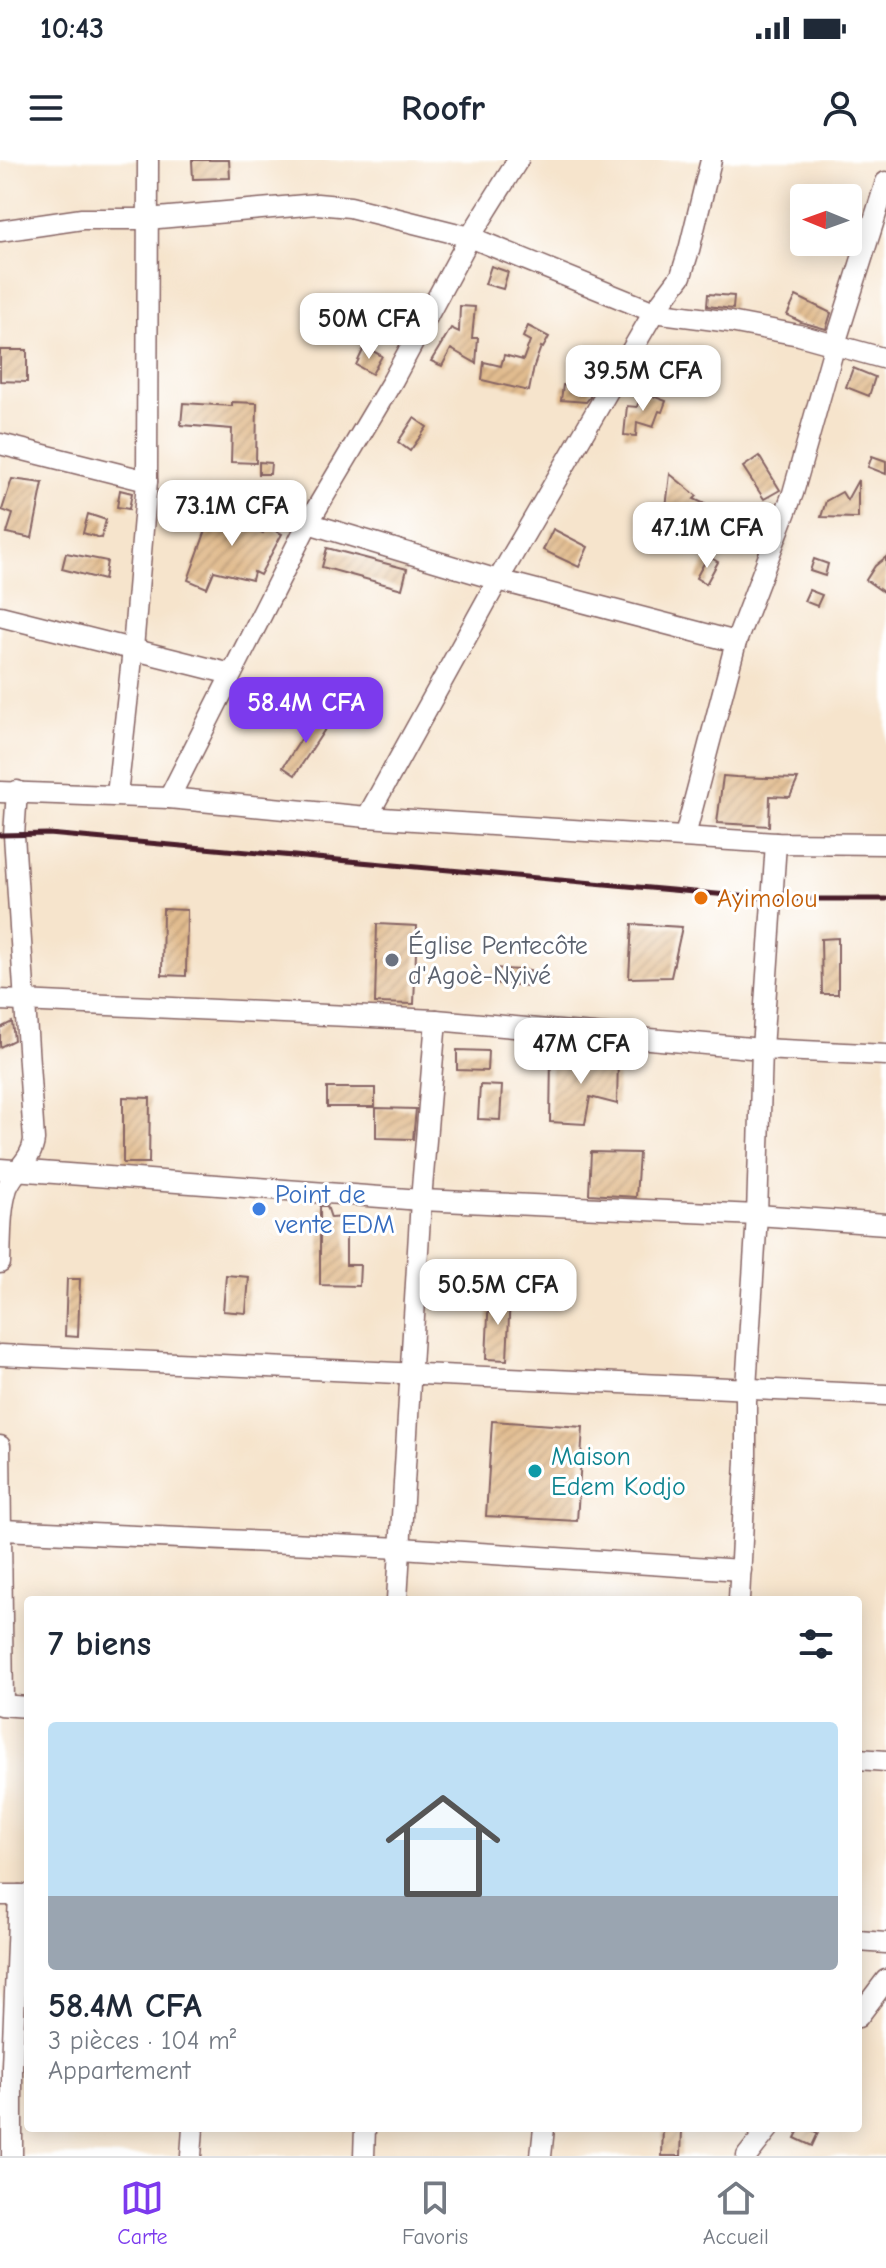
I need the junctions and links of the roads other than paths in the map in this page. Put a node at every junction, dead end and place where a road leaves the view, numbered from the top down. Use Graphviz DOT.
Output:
graph roads {
  1 [pos="148,160"];
  2 [pos="518,160"];
  3 [pos="711,160"];
  4 [pos="886,182"];
  5 [pos="147,219"];
  6 [pos="0,231"];
  7 [pos="470,237"];
  8 [pos="654,312"];
  9 [pos="835,344"];
  10 [pos="886,359"];
  11 [pos="0,444"];
  12 [pos="147,481"];
  13 [pos="308,523"];
  14 [pos="498,580"];
  15 [pos="0,616"];
  16 [pos="736,642"];
  17 [pos="133,649"];
  18 [pos="231,674"];
  19 [pos="9,792"];
  20 [pos="117,795"];
  21 [pos="169,798"];
  22 [pos="367,817"];
  23 [pos="685,836"];
  24 [pos="776,843"];
  25 [pos="886,844"];
  26 [pos="0,1000"];
  27 [pos="25,1001"];
  28 [pos="436,1020"];
  29 [pos="762,1049"];
  30 [pos="886,1055"];
  31 [pos="8,1170"];
  32 [pos="421,1200"];
  33 [pos="757,1215"];
  34 [pos="886,1224"];
  35 [pos="0,1263"];
  36 [pos="0,1355"];
  37 [pos="412,1372"];
  38 [pos="746,1388"];
  39 [pos="886,1395"];
  40 [pos="0,1446"];
  41 [pos="0,1467"];
  42 [pos="2,1530"];
  43 [pos="401,1548"];
  44 [pos="741,1570"];
  45 [pos="397,1596"];
  46 [pos="739,1596"];
  47 [pos="2,1705"];
  48 [pos="24,1707"];
  49 [pos="862,1759"];
  50 [pos="886,1761"];
  51 [pos="16,1895"];
  52 [pos="862,1941"];
  53 [pos="886,1943"];
  54 [pos="886,1980"];
  55 [pos="862,2012"];
  56 [pos="6,2066"];
  57 [pos="193,2132"];
  58 [pos="365,2132"];
  59 [pos="544,2132"];
  60 [pos="766,2132"];
  61 [pos="12,2156"];
  62 [pos="191,2156"];
  63 [pos="364,2156"];
  64 [pos="541,2156"];
  65 [pos="747,2156"];
  1 -- 5 [label="street"];
  2 -- 7 [label="street"];
  3 -- 8 [label="street"];
  4 -- 9 [label="street"];
  5 -- 6 [label="street"];
  5 -- 7 [label="street"];
  5 -- 12 [label="street"];
  7 -- 8 [label="street"];
  7 -- 13 [label="street"];
  8 -- 9 [label="street"];
  8 -- 14 [label="street"];
  9 -- 10 [label="street"];
  9 -- 16 [label="street"];
  11 -- 12 [label="street"];
  12 -- 17 [label="street"];
  13 -- 14 [label="street"];
  13 -- 18 [label="street"];
  14 -- 16 [label="street"];
  14 -- 22 [label="street"];
  15 -- 17 [label="street"];
  16 -- 23 [label="street"];
  17 -- 18 [label="street"];
  17 -- 20 [label="street"];
  18 -- 21 [label="street"];
  19 -- 20 [label="street"];
  19 -- 27 [label="street"];
  20 -- 21 [label="street"];
  21 -- 22 [label="street"];
  22 -- 23 [label="street"];
  23 -- 24 [label="street"];
  24 -- 25 [label="street"];
  24 -- 29 [label="street"];
  26 -- 27 [label="street"];
  27 -- 28 [label="street"];
  27 -- 31 [label="street"];
  28 -- 29 [label="street"];
  28 -- 32 [label="street"];
  29 -- 30 [label="street"];
  29 -- 33 [label="street"];
  31 -- 32 [label="street"];
  31 -- 35 [label="street"];
  32 -- 33 [label="street"];
  32 -- 37 [label="street"];
  33 -- 34 [label="street"];
  33 -- 38 [label="street"];
  36 -- 37 [label="street"];
  37 -- 38 [label="street"];
  37 -- 43 [label="street"];
  38 -- 39 [label="street"];
  38 -- 44 [label="street"];
  40 -- 41 [label="street"];
  41 -- 42 [label="street"];
  42 -- 43 [label="street"];
  42 -- 47 [label="street"];
  43 -- 44 [label="street"];
  43 -- 45 [label="street"];
  44 -- 46 [label="street"];
  47 -- 48 [label="street"];
  49 -- 50 [label="street"];
  51 -- 56 [label="street"];
  52 -- 53 [label="street"];
  54 -- 55 [label="street"];
  56 -- 61 [label="street"];
  57 -- 62 [label="street"];
  58 -- 63 [label="street"];
  59 -- 64 [label="street"];
  60 -- 65 [label="street"];
}
